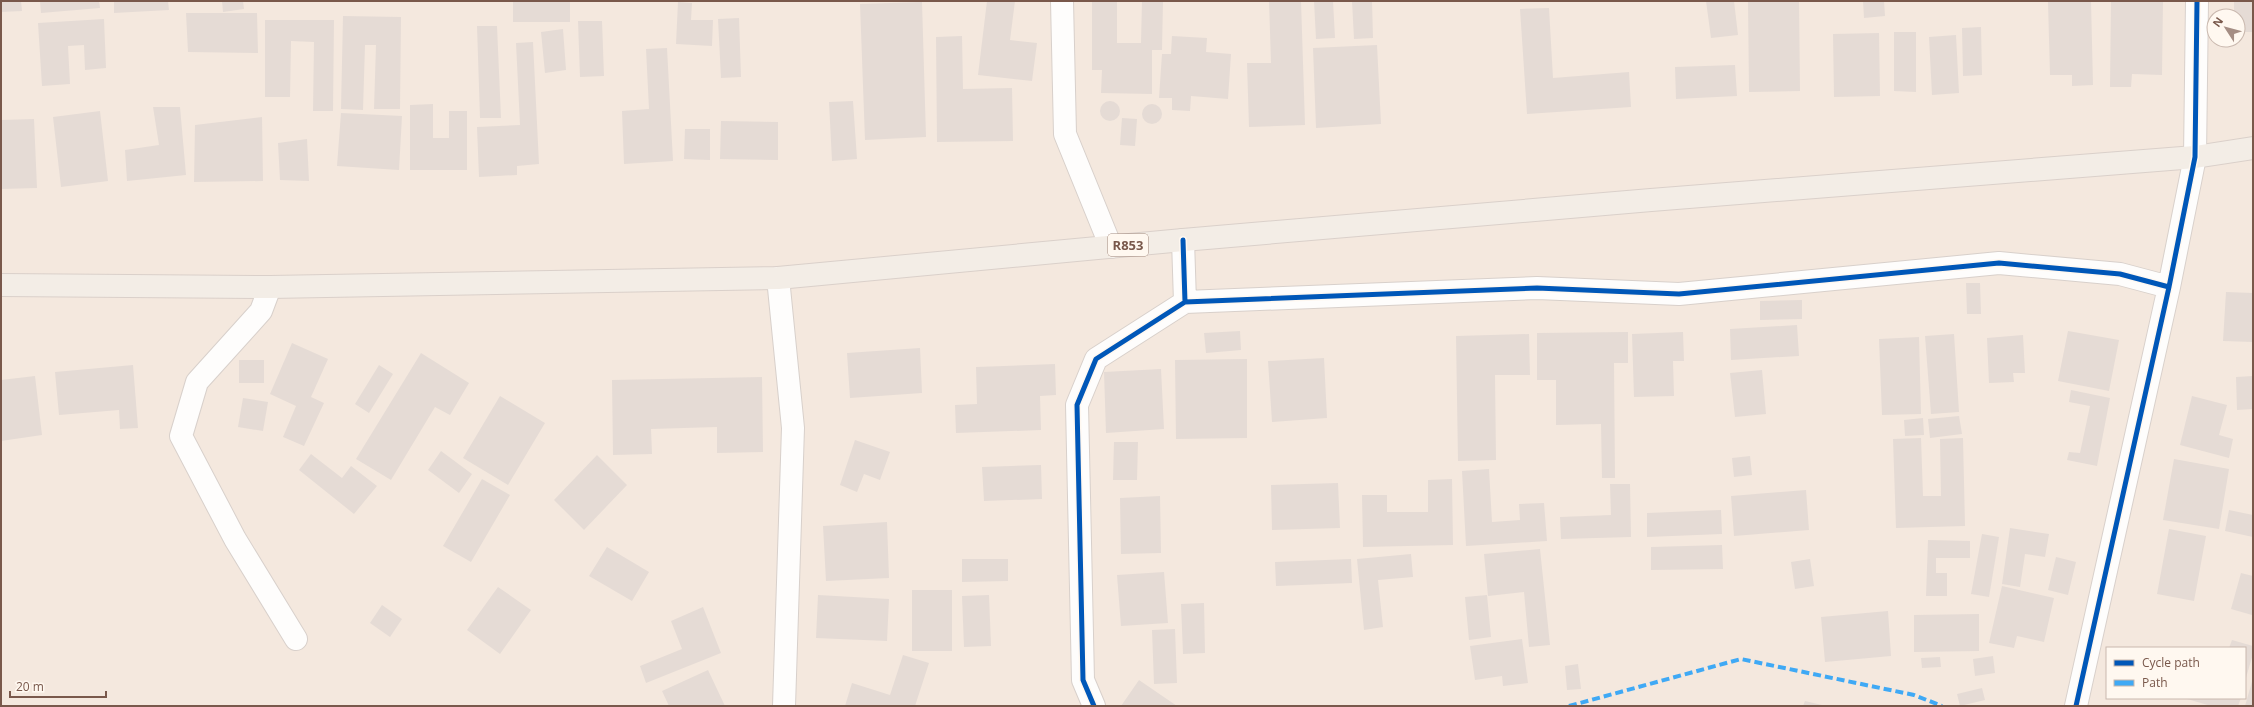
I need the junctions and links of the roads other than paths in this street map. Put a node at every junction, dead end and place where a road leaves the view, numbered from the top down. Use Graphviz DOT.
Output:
graph roads {
  1 [pos="1062,1"];
  2 [pos="2197,1"];
  3 [pos="2253,148"];
  4 [pos="2195,157"];
  5 [pos="1183,240"];
  6 [pos="1111,247"];
  7 [pos="778,278"];
  8 [pos="1,285"];
  9 [pos="270,287"];
  10 [pos="2169,287"];
  11 [pos="1185,302"];
  12 [pos="296,638"];
  13 [pos="784,706"];
  14 [pos="1094,706"];
  15 [pos="2076,706"];
  1 -- 6 [label="street"];
  2 -- 4 [label="street"];
  3 -- 4 [label="main road, R853"];
  4 -- 5 [label="main road, R853"];
  4 -- 10 [label="street"];
  5 -- 6 [label="main road, R853"];
  5 -- 11 [label="street"];
  6 -- 7 [label="main road, R853"];
  7 -- 9 [label="main road, R853"];
  7 -- 13 [label="street"];
  8 -- 9 [label="main road, R853"];
  9 -- 12 [label="street"];
  10 -- 11 [label="street"];
  10 -- 15 [label="street"];
  11 -- 14 [label="street"];
}
